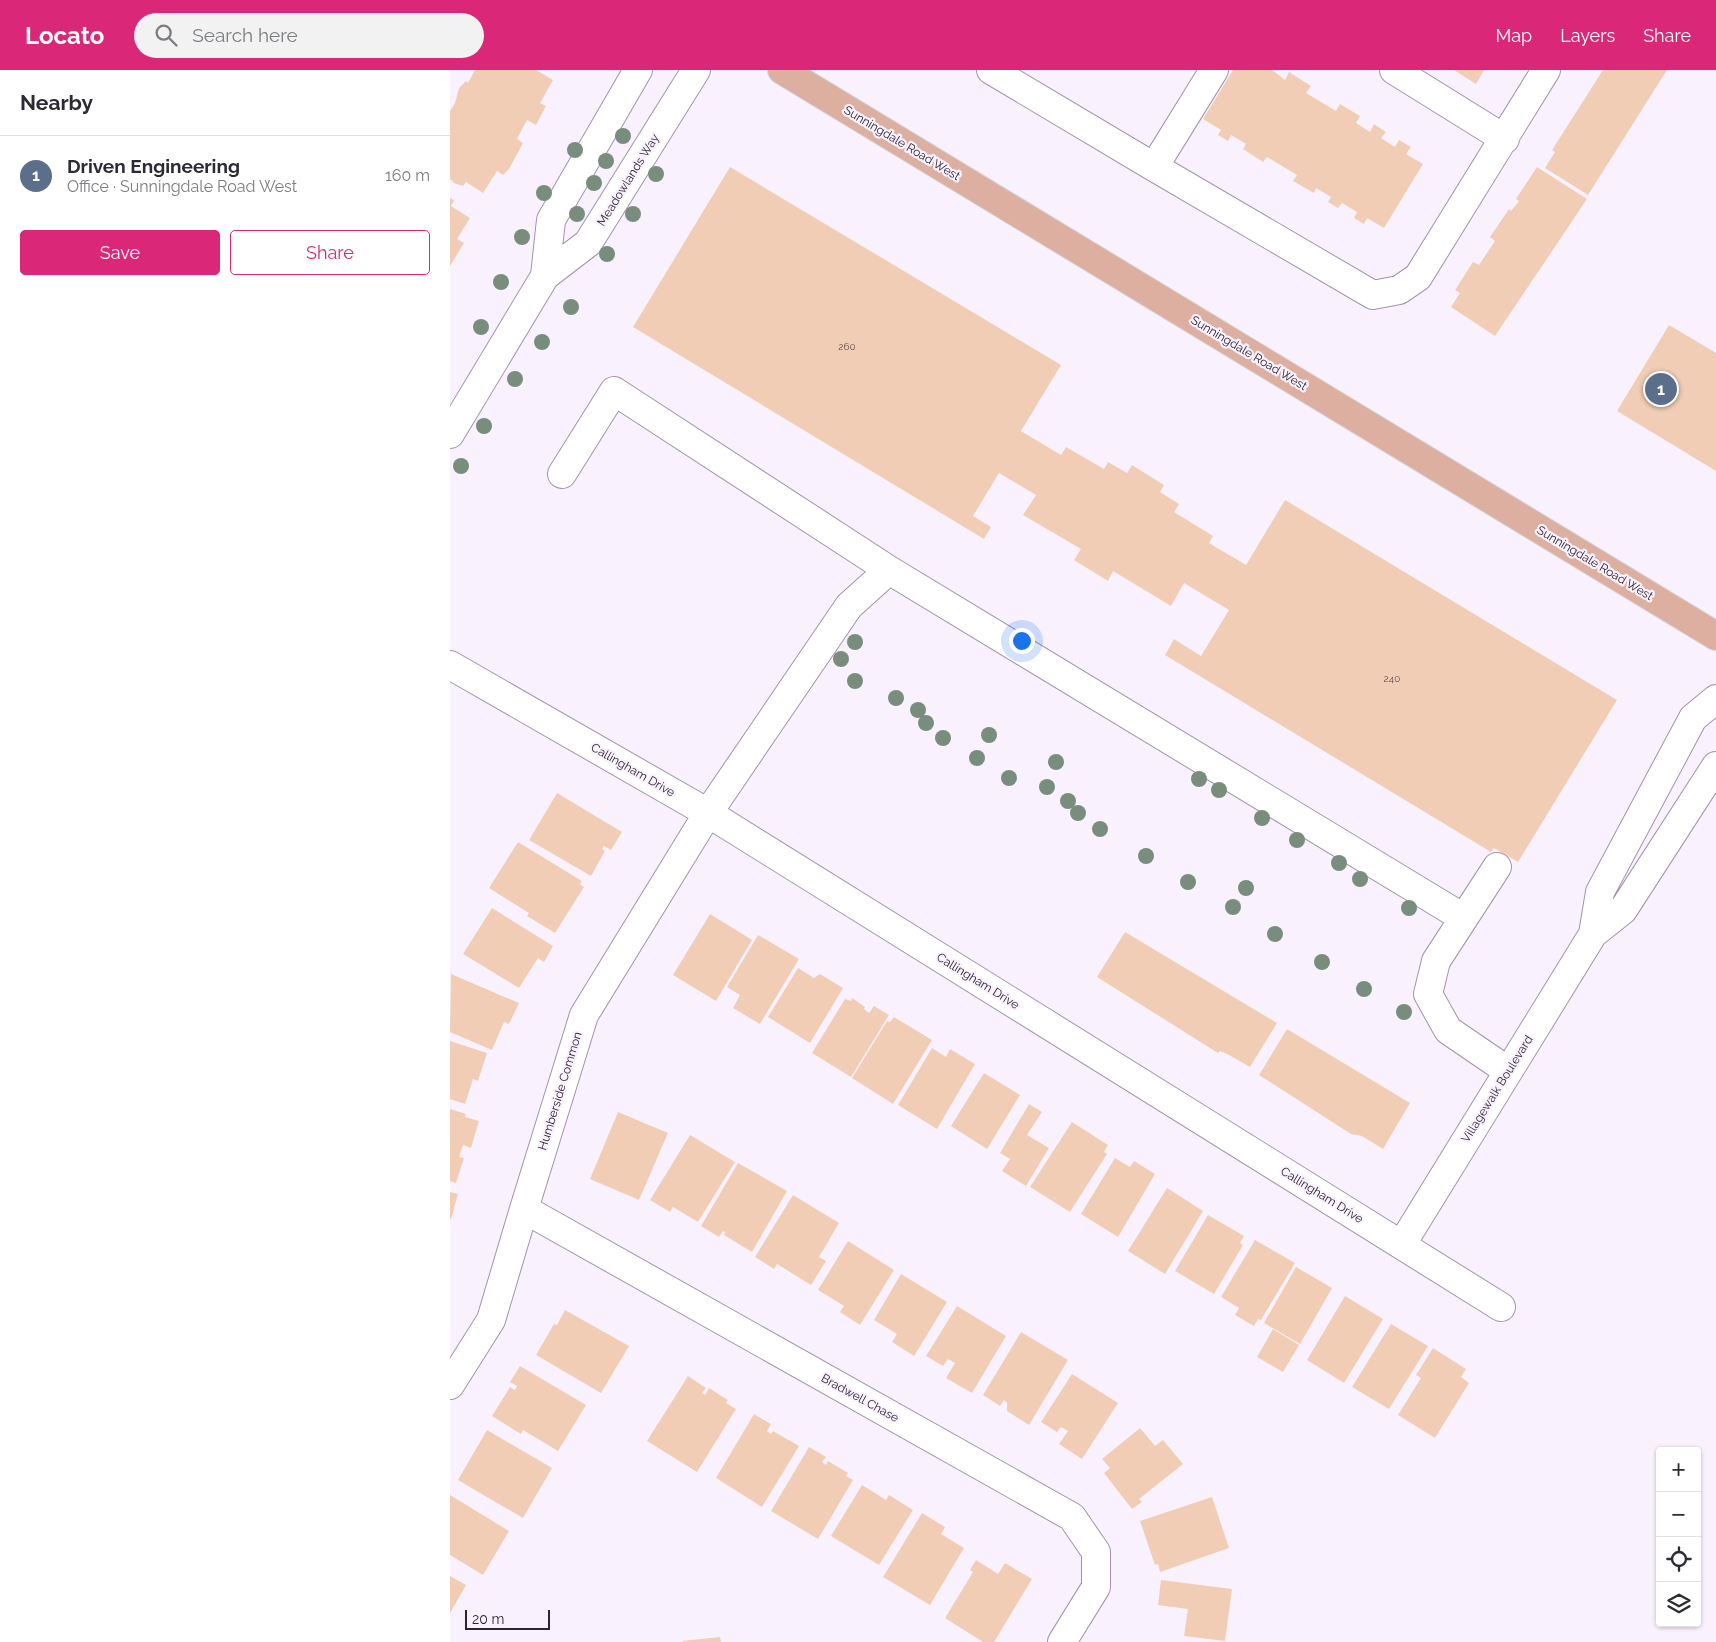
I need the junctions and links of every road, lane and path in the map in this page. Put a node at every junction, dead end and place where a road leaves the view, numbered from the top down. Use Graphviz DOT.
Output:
graph roads {
  1 [pos="638,70"];
  2 [pos="696,70"];
  3 [pos="782,70"];
  4 [pos="991,70"];
  5 [pos="1214,70"];
  6 [pos="1394,70"];
  7 [pos="1546,70"];
  8 [pos="1504,139"];
  9 [pos="1154,168"];
  10 [pos="544,276"];
  11 [pos="450,434"];
  12 [pos="562,474"];
  13 [pos="889,570"];
  14 [pos="1716,636"];
  15 [pos="450,665"];
  16 [pos="1716,699"];
  17 [pos="1716,766"];
  18 [pos="708,813"];
  19 [pos="1497,867"];
  20 [pos="1462,917"];
  21 [pos="1593,934"];
  22 [pos="1508,1072"];
  23 [pos="524,1209"];
  24 [pos="1402,1244"];
  25 [pos="1501,1306"];
  26 [pos="450,1385"];
  27 [pos="1062,1642"];
  1 -- 10 [label="street, Meadowlands Way"];
  2 -- 10 [label="street, Meadowlands Way"];
  3 -- 14 [label="main road, Sunningdale Road West"];
  4 -- 9 [label="street"];
  5 -- 9 [label="street"];
  6 -- 8 [label="street"];
  7 -- 8 [label="street"];
  8 -- 9 [label="street"];
  10 -- 11 [label="street, Meadowlands Way"];
  12 -- 13 [label="street"];
  13 -- 18 [label="street, Humberside Common"];
  13 -- 20 [label="street"];
  15 -- 18 [label="street, Callingham Drive"];
  16 -- 21 [label="street, Villagewalk Boulevard"];
  17 -- 21 [label="street, Villagewalk Boulevard"];
  18 -- 23 [label="street, Humberside Common"];
  18 -- 24 [label="street, Callingham Drive"];
  19 -- 20 [label="street"];
  20 -- 22 [label="street"];
  21 -- 22 [label="street, Villagewalk Boulevard"];
  22 -- 24 [label="street, Villagewalk Boulevard"];
  23 -- 26 [label="street, Humberside Common"];
  23 -- 27 [label="street, Bradwell Chase"];
  24 -- 25 [label="street, Callingham Drive"];
}
